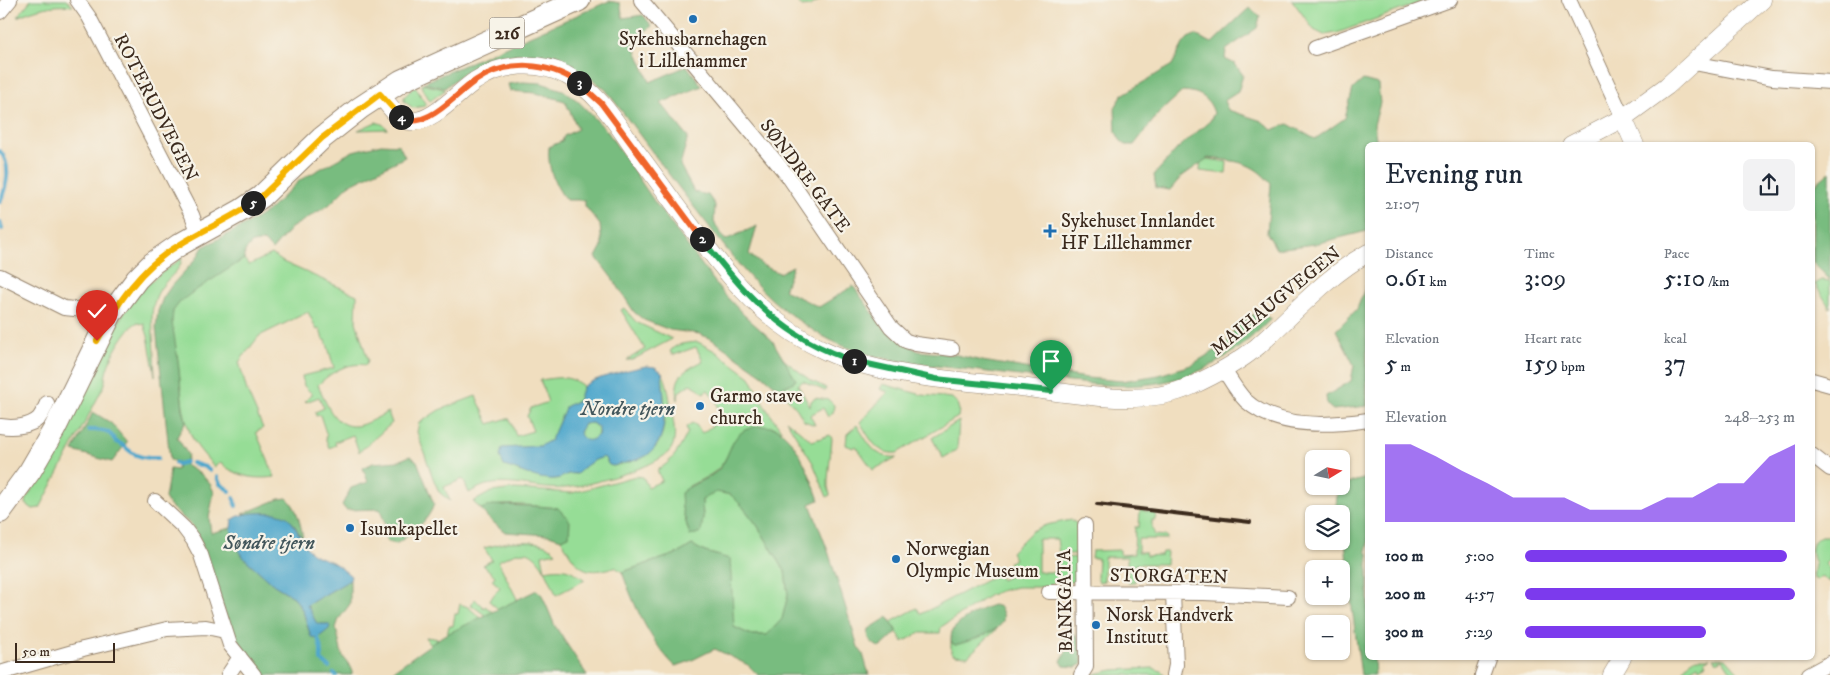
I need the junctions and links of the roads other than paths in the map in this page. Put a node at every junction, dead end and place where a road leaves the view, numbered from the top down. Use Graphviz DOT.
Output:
graph roads {
  1 [pos="10,0"];
  2 [pos="77,0"];
  3 [pos="579,0"];
  4 [pos="640,0"];
  5 [pos="1450,0"];
  6 [pos="1570,0"];
  7 [pos="1762,0"];
  8 [pos="0,12"];
  9 [pos="1315,48"];
  10 [pos="1694,63"];
  11 [pos="1830,82"];
  12 [pos="380,94"];
  13 [pos="1623,118"];
  14 [pos="1577,142"];
  15 [pos="1633,142"];
  16 [pos="200,234"];
  17 [pos="1365,256"];
  18 [pos="0,276"];
  19 [pos="84,310"];
  20 [pos="952,349"];
  21 [pos="1224,370"];
  22 [pos="1815,381"];
  23 [pos="1830,385"];
  24 [pos="47,403"];
  25 [pos="1365,420"];
  26 [pos="0,426"];
  27 [pos="1815,457"];
  28 [pos="1830,469"];
  29 [pos="154,501"];
  30 [pos="0,512"];
  31 [pos="1084,525"];
  32 [pos="1049,592"];
  33 [pos="1085,592"];
  34 [pos="1173,593"];
  35 [pos="1288,597"];
  36 [pos="225,631"];
  37 [pos="240,657"];
  38 [pos="1487,660"];
  39 [pos="1621,660"];
  40 [pos="1830,663"];
  41 [pos="0,673"];
  42 [pos="228,675"];
  43 [pos="254,675"];
  44 [pos="1081,675"];
  45 [pos="1174,675"];
  46 [pos="1482,675"];
  47 [pos="1612,675"];
  48 [pos="1808,675"];
  1 -- 8 [label="street"];
  2 -- 16 [label="street, ROTERUDVEGEN"];
  3 -- 12 [label="main road, 216"];
  4 -- 20 [label="street, SØNDRE GATE"];
  5 -- 9 [label="street"];
  6 -- 13 [label="street"];
  7 -- 10 [label="street"];
  10 -- 11 [label="street"];
  10 -- 13 [label="street"];
  12 -- 16 [label="main road, 216"];
  12 -- 21 [label="street, MAIHAUGVEGEN"];
  13 -- 14 [label="street"];
  13 -- 15 [label="street"];
  16 -- 30 [label="main road, 216"];
  17 -- 21 [label="street, MAIHAUGVEGEN"];
  18 -- 19 [label="street"];
  21 -- 25 [label="street"];
  22 -- 23 [label="street"];
  24 -- 26 [label="street"];
  27 -- 28 [label="street"];
  29 -- 36 [label="street"];
  31 -- 33 [label="street, BANKGATA"];
  32 -- 33 [label="street, STORGATEN"];
  33 -- 34 [label="street, STORGATEN"];
  33 -- 44 [label="street, BANKGATA"];
  34 -- 35 [label="street, STORGATEN"];
  34 -- 45 [label="street"];
  36 -- 37 [label="street"];
  36 -- 41 [label="street"];
  37 -- 42 [label="street"];
  37 -- 43 [label="street"];
  38 -- 46 [label="street"];
  39 -- 47 [label="street"];
  40 -- 48 [label="street"];
}
